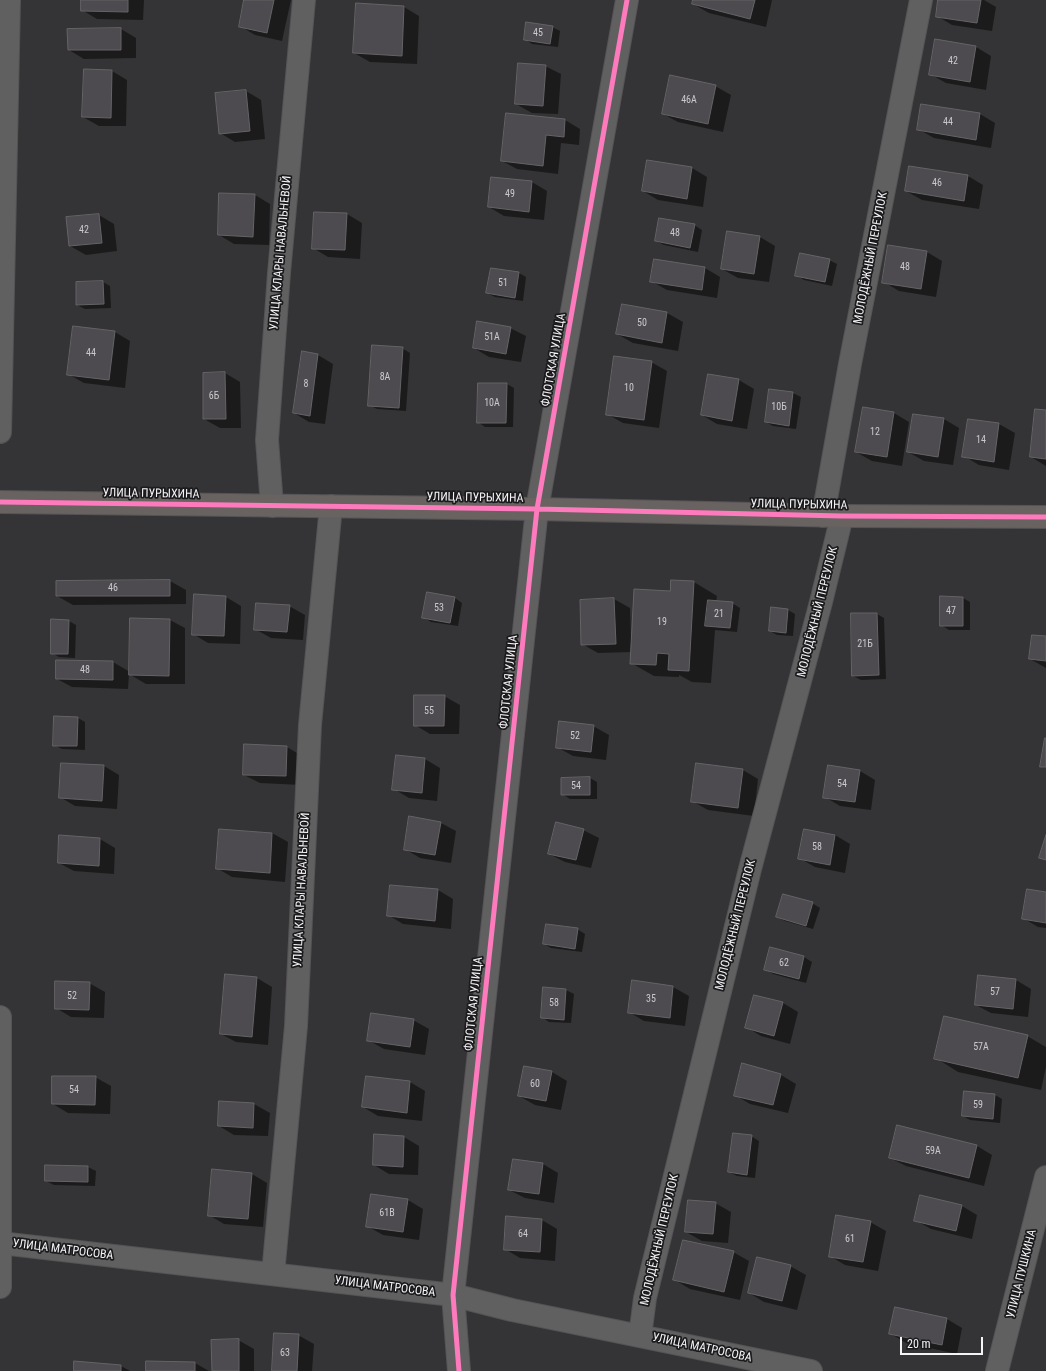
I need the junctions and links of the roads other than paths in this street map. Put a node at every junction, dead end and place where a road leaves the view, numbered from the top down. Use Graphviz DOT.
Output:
graph roads {
  1 [pos="9,0"];
  2 [pos="304,0"];
  3 [pos="627,0"];
  4 [pos="922,0"];
  5 [pos="0,432"];
  6 [pos="0,502"];
  7 [pos="272,506"];
  8 [pos="331,506"];
  9 [pos="538,509"];
  10 [pos="832,516"];
  11 [pos="1046,517"];
  12 [pos="0,1017"];
  13 [pos="1046,1177"];
  14 [pos="0,1243"];
  15 [pos="273,1274"];
  16 [pos="0,1287"];
  17 [pos="453,1295"];
  18 [pos="640,1336"];
  19 [pos="459,1371"];
  20 [pos="811,1371"];
  21 [pos="997,1371"];
  1 -- 5 [label="street"];
  2 -- 7 [label="street, УЛИЦА КЛАРЫ НАВАЛЬНЕВОЙ"];
  3 -- 9 [label="street, ФЛОТСКАЯ УЛИЦА"];
  4 -- 10 [label="street, МОЛОДЁЖНЫЙ ПЕРЕУЛОК"];
  6 -- 7 [label="street, УЛИЦА ПУРЫХИНА"];
  7 -- 8 [label="street, УЛИЦА ПУРЫХИНА"];
  8 -- 9 [label="street, УЛИЦА ПУРЫХИНА"];
  8 -- 15 [label="street, УЛИЦА КЛАРЫ НАВАЛЬНЕВОЙ"];
  9 -- 10 [label="street, УЛИЦА ПУРЫХИНА"];
  9 -- 17 [label="street, ФЛОТСКАЯ УЛИЦА"];
  10 -- 11 [label="street, УЛИЦА ПУРЫХИНА"];
  10 -- 18 [label="street, МОЛОДЁЖНЫЙ ПЕРЕУЛОК"];
  12 -- 14 [label="street"];
  13 -- 21 [label="street, УЛИЦА ПУШКИНА"];
  14 -- 15 [label="street, УЛИЦА МАТРОСОВА"];
  14 -- 16 [label="street"];
  15 -- 17 [label="street, УЛИЦА МАТРОСОВА"];
  17 -- 18 [label="street, УЛИЦА МАТРОСОВА"];
  17 -- 19 [label="street, ФЛОТСКАЯ УЛИЦА"];
  18 -- 20 [label="street, УЛИЦА МАТРОСОВА"];
}
